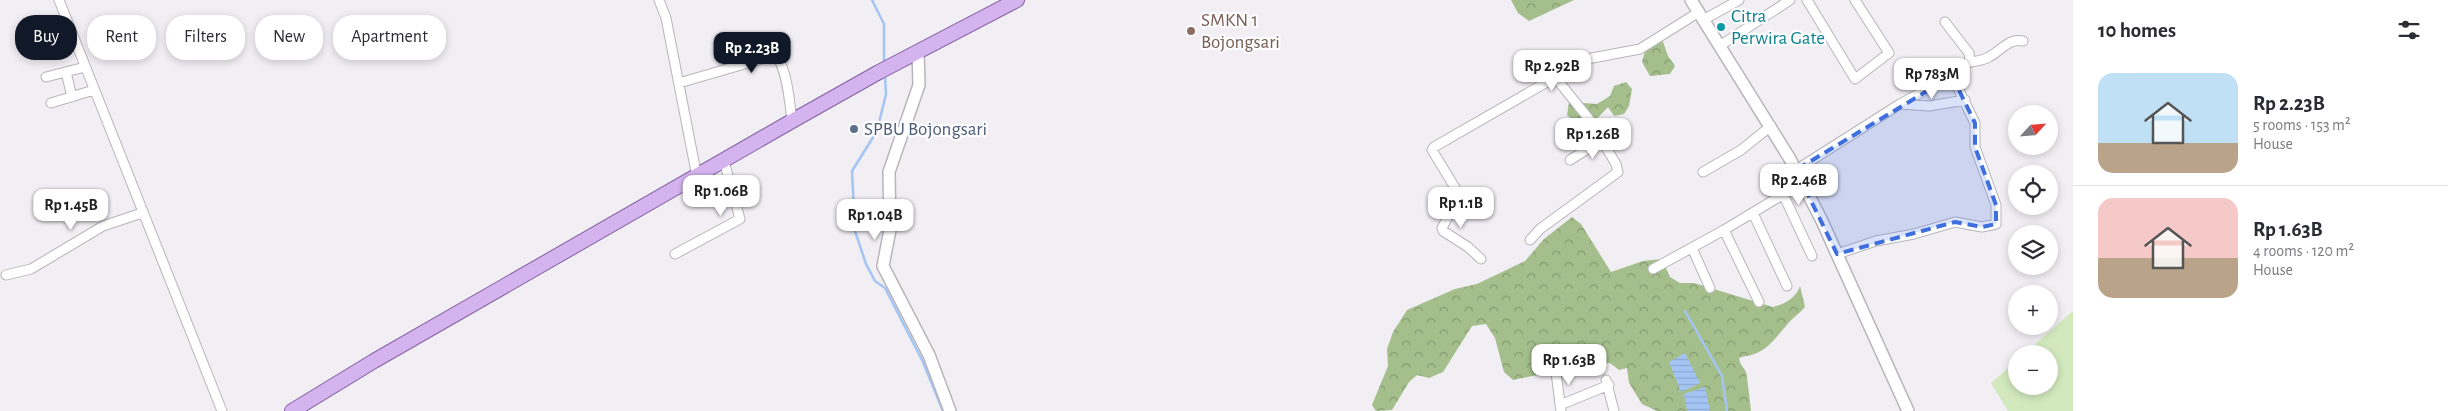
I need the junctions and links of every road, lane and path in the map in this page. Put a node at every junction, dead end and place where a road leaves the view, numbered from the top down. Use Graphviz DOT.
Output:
graph roads {
  1 [pos="59,0"];
  2 [pos="659,0"];
  3 [pos="1691,0"];
  4 [pos="1739,0"];
  5 [pos="1790,0"];
  6 [pos="1807,0"];
  7 [pos="1855,0"];
  8 [pos="1010,2"];
  9 [pos="1702,16"];
  10 [pos="1945,22"];
  11 [pos="2023,41"];
  12 [pos="1721,45"];
  13 [pos="918,52"];
  14 [pos="1970,61"];
  15 [pos="85,66"];
  16 [pos="66,72"];
  17 [pos="1952,76"];
  18 [pos="46,77"];
  19 [pos="1554,77"];
  20 [pos="679,83"];
  21 [pos="94,90"];
  22 [pos="72,97"];
  23 [pos="1965,100"];
  24 [pos="51,103"];
  25 [pos="1900,104"];
  26 [pos="792,121"];
  27 [pos="1771,126"];
  28 [pos="1602,140"];
  29 [pos="1570,160"];
  30 [pos="724,161"];
  31 [pos="1796,170"];
  32 [pos="1703,172"];
  33 [pos="697,177"];
  34 [pos="1802,183"];
  35 [pos="1460,194"];
  36 [pos="1783,194"];
  37 [pos="1474,200"];
  38 [pos="142,213"];
  39 [pos="1753,213"];
  40 [pos="1724,230"];
  41 [pos="1530,240"];
  42 [pos="1692,248"];
  43 [pos="675,254"];
  44 [pos="1836,254"];
  45 [pos="1812,256"];
  46 [pos="1481,259"];
  47 [pos="1653,269"];
  48 [pos="6,275"];
  49 [pos="1787,286"];
  50 [pos="1710,288"];
  51 [pos="1759,302"];
  52 [pos="1555,365"];
  53 [pos="1560,408"];
  54 [pos="222,411"];
  55 [pos="292,411"];
  56 [pos="950,411"];
  57 [pos="1614,411"];
  58 [pos="1908,411"];
  1 -- 15 [label="street"];
  2 -- 20 [label="street"];
  3 -- 9 [label="street"];
  4 -- 9 [label="street"];
  5 -- 12 [label="street"];
  6 -- 7 [label="street"];
  8 -- 13 [label="main road"];
  9 -- 12 [label="street"];
  9 -- 19 [label="street"];
  10 -- 14 [label="street"];
  11 -- 14 [label="street"];
  12 -- 27 [label="street"];
  13 -- 26 [label="main road"];
  13 -- 56 [label="street"];
  14 -- 17 [label="street"];
  15 -- 16 [label="street"];
  15 -- 21 [label="street"];
  16 -- 18 [label="street"];
  16 -- 22 [label="street"];
  17 -- 23 [label="street"];
  17 -- 25 [label="street"];
  19 -- 28 [label="street"];
  19 -- 35 [label="street"];
  20 -- 26 [label="street"];
  20 -- 33 [label="street"];
  21 -- 22 [label="street"];
  21 -- 38 [label="street"];
  22 -- 24 [label="street"];
  23 -- 25 [label="street"];
  23 -- 44 [label="street"];
  25 -- 31 [label="street"];
  26 -- 30 [label="main road"];
  27 -- 31 [label="street"];
  27 -- 32 [label="street"];
  28 -- 29 [label="street"];
  28 -- 41 [label="street"];
  30 -- 33 [label="main road"];
  30 -- 43 [label="street"];
  31 -- 34 [label="street"];
  33 -- 55 [label="main road"];
  34 -- 36 [label="street"];
  34 -- 44 [label="street"];
  35 -- 37 [label="street"];
  35 -- 46 [label="street"];
  36 -- 39 [label="street"];
  36 -- 45 [label="street"];
  38 -- 48 [label="street"];
  38 -- 54 [label="street"];
  39 -- 40 [label="street"];
  39 -- 49 [label="street"];
  40 -- 42 [label="street"];
  40 -- 51 [label="street"];
  42 -- 47 [label="street"];
  42 -- 50 [label="street"];
  44 -- 58 [label="street"];
  52 -- 53 [label="street"];
  53 -- 57 [label="street"];
}
